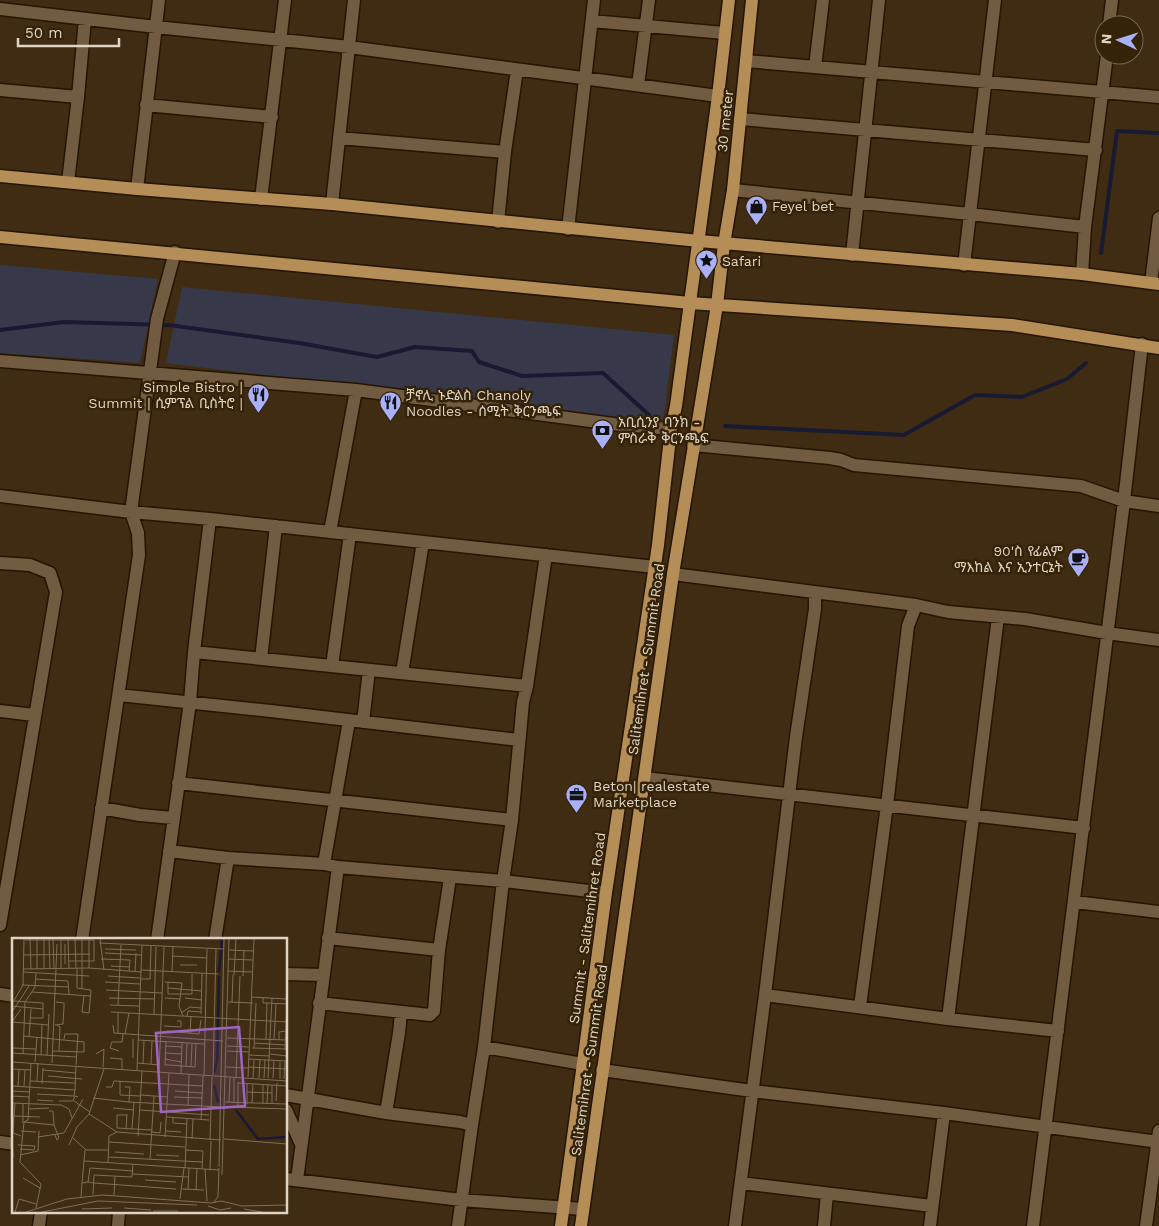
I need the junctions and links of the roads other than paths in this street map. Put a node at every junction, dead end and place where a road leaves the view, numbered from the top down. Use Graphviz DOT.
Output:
graph roads {
  1 [pos="159,0"];
  2 [pos="285,0"];
  3 [pos="354,0"];
  4 [pos="594,0"];
  5 [pos="649,0"];
  6 [pos="729,0"];
  7 [pos="752,0"];
  8 [pos="823,0"];
  9 [pos="879,0"];
  10 [pos="995,0"];
  11 [pos="1112,0"];
  12 [pos="0,9"];
  13 [pos="1110,15"];
  14 [pos="85,19"];
  15 [pos="592,21"];
  16 [pos="646,26"];
  17 [pos="156,27"];
  18 [pos="724,33"];
  19 [pos="280,39"];
  20 [pos="349,46"];
  21 [pos="746,61"];
  22 [pos="1106,65"];
  23 [pos="815,67"];
  24 [pos="517,70"];
  25 [pos="871,72"];
  26 [pos="585,78"];
  27 [pos="986,82"];
  28 [pos="638,85"];
  29 [pos="0,90"];
  30 [pos="1103,92"];
  31 [pos="718,96"];
  32 [pos="78,97"];
  33 [pos="1159,97"];
  34 [pos="146,105"];
  35 [pos="272,117"];
  36 [pos="740,119"];
  37 [pos="865,130"];
  38 [pos="339,138"];
  39 [pos="979,139"];
  40 [pos="1096,150"];
  41 [pos="505,152"];
  42 [pos="0,176"];
  43 [pos="68,182"];
  44 [pos="137,189"];
  45 [pos="733,190"];
  46 [pos="261,199"];
  47 [pos="857,203"];
  48 [pos="332,204"];
  49 [pos="970,214"];
  50 [pos="1159,218"];
  51 [pos="498,222"];
  52 [pos="1085,227"];
  53 [pos="568,229"];
  54 [pos="0,237"];
  55 [pos="699,242"];
  56 [pos="724,244"];
  57 [pos="176,252"];
  58 [pos="852,255"];
  59 [pos="964,265"];
  60 [pos="1082,274"];
  61 [pos="1155,284"];
  62 [pos="690,303"];
  63 [pos="717,305"];
  64 [pos="1142,344"];
  65 [pos="1159,348"];
  66 [pos="0,361"];
  67 [pos="150,373"];
  68 [pos="356,390"];
  69 [pos="671,429"];
  70 [pos="693,445"];
  71 [pos="0,496"];
  72 [pos="1124,502"];
  73 [pos="1159,506"];
  74 [pos="130,512"];
  75 [pos="210,519"];
  76 [pos="276,526"];
  77 [pos="330,532"];
  78 [pos="350,534"];
  79 [pos="423,542"];
  80 [pos="658,545"];
  81 [pos="546,555"];
  82 [pos="0,563"];
  83 [pos="655,567"];
  84 [pos="673,574"];
  85 [pos="813,593"];
  86 [pos="916,606"];
  87 [pos="998,617"];
  88 [pos="1107,633"];
  89 [pos="1159,640"];
  90 [pos="194,652"];
  91 [pos="261,659"];
  92 [pos="332,666"];
  93 [pos="369,670"];
  94 [pos="402,673"];
  95 [pos="527,686"];
  96 [pos="119,695"];
  97 [pos="190,702"];
  98 [pos="0,711"];
  99 [pos="34,716"];
  100 [pos="349,721"];
  101 [pos="363,722"];
  102 [pos="519,740"];
  103 [pos="645,778"];
  104 [pos="178,782"];
  105 [pos="789,795"];
  106 [pos="336,799"];
  107 [pos="887,805"];
  108 [pos="101,808"];
  109 [pos="974,814"];
  110 [pos="173,818"];
  111 [pos="512,820"];
  112 [pos="1084,828"];
  113 [pos="169,851"];
  114 [pos="228,858"];
  115 [pos="324,864"];
  116 [pos="338,867"];
  117 [pos="450,878"];
  118 [pos="503,881"];
  119 [pos="606,893"];
  120 [pos="1075,902"];
  121 [pos="1159,912"];
  122 [pos="0,925"];
  123 [pos="82,938"];
  124 [pos="157,938"];
  125 [pos="216,938"];
  126 [pos="328,938"];
  127 [pos="439,950"];
  128 [pos="288,974"];
  129 [pos="323,975"];
  130 [pos="765,995"];
  131 [pos="319,1003"];
  132 [pos="860,1006"];
  133 [pos="401,1012"];
  134 [pos="948,1019"];
  135 [pos="1058,1031"];
  136 [pos="484,1047"];
  137 [pos="583,1064"];
  138 [pos="602,1070"];
  139 [pos="752,1090"];
  140 [pos="288,1095"];
  141 [pos="308,1098"];
  142 [pos="386,1113"];
  143 [pos="944,1113"];
  144 [pos="288,1115"];
  145 [pos="472,1125"];
  146 [pos="1046,1127"];
  147 [pos="1159,1138"];
  148 [pos="301,1144"];
  149 [pos="291,1180"];
  150 [pos="741,1183"];
  151 [pos="827,1194"];
  152 [pos="1154,1199"];
  153 [pos="461,1200"];
  154 [pos="932,1206"];
  155 [pos="564,1207"];
  156 [pos="583,1209"];
  157 [pos="458,1226"];
  158 [pos="561,1226"];
  159 [pos="580,1226"];
  160 [pos="735,1226"];
  161 [pos="824,1226"];
  162 [pos="930,1226"];
  163 [pos="1033,1226"];
  164 [pos="1146,1226"];
  1 -- 17 [label="street"];
  2 -- 19 [label="street"];
  3 -- 20 [label="street"];
  4 -- 15 [label="street"];
  5 -- 16 [label="street"];
  6 -- 18 [label="main road, 30 meter"];
  7 -- 21 [label="main road, 30 meter"];
  8 -- 23 [label="street"];
  9 -- 25 [label="street"];
  10 -- 27 [label="street"];
  11 -- 13 [label="street"];
  12 -- 14 [label="street"];
  14 -- 17 [label="street"];
  14 -- 32 [label="street"];
  15 -- 16 [label="street"];
  15 -- 26 [label="street"];
  16 -- 18 [label="street"];
  16 -- 28 [label="street"];
  17 -- 19 [label="street"];
  17 -- 34 [label="street"];
  18 -- 31 [label="main road, 30 meter"];
  19 -- 20 [label="street"];
  19 -- 35 [label="street"];
  20 -- 24 [label="street"];
  20 -- 38 [label="street"];
  21 -- 23 [label="street"];
  21 -- 36 [label="main road, 30 meter"];
  22 -- 30 [label="street"];
  23 -- 25 [label="street"];
  24 -- 26 [label="street"];
  24 -- 41 [label="street"];
  25 -- 27 [label="street"];
  25 -- 37 [label="street"];
  26 -- 28 [label="street"];
  26 -- 53 [label="street"];
  27 -- 30 [label="street"];
  27 -- 39 [label="street"];
  28 -- 31 [label="street"];
  29 -- 32 [label="street"];
  30 -- 33 [label="street"];
  30 -- 40 [label="street"];
  31 -- 55 [label="main road, 30 meter"];
  32 -- 43 [label="street"];
  34 -- 35 [label="street"];
  34 -- 44 [label="street"];
  35 -- 46 [label="street"];
  36 -- 37 [label="street"];
  36 -- 45 [label="main road, 30 meter"];
  37 -- 39 [label="street"];
  37 -- 47 [label="street"];
  38 -- 41 [label="street"];
  38 -- 48 [label="street"];
  39 -- 40 [label="street"];
  39 -- 49 [label="street"];
  40 -- 52 [label="street"];
  41 -- 51 [label="street"];
  42 -- 43 [label="main road"];
  43 -- 44 [label="main road"];
  44 -- 46 [label="main road"];
  45 -- 47 [label="street"];
  45 -- 56 [label="main road, 30 meter"];
  46 -- 48 [label="main road"];
  47 -- 49 [label="street"];
  47 -- 58 [label="street"];
  48 -- 51 [label="main road"];
  49 -- 52 [label="street"];
  49 -- 59 [label="street"];
  50 -- 61 [label="street"];
  51 -- 53 [label="main road"];
  52 -- 60 [label="street"];
  53 -- 55 [label="main road"];
  54 -- 57 [label="main road"];
  55 -- 56 [label="main road"];
  55 -- 62 [label="main road, 30 meter"];
  56 -- 58 [label="main road"];
  56 -- 63 [label="main road"];
  57 -- 62 [label="main road"];
  57 -- 67 [label="street"];
  58 -- 59 [label="main road"];
  59 -- 60 [label="main road"];
  60 -- 61 [label="main road"];
  62 -- 63 [label="main road"];
  62 -- 69 [label="main road, 30 meter"];
  63 -- 64 [label="main road"];
  63 -- 70 [label="main road, Salitemihret - Summit Road"];
  64 -- 65 [label="main road"];
  64 -- 72 [label="street"];
  66 -- 67 [label="street"];
  67 -- 68 [label="street"];
  67 -- 74 [label="street"];
  68 -- 69 [label="street"];
  68 -- 77 [label="street"];
  69 -- 80 [label="main road, Salitemihret - Summit Road"];
  70 -- 72 [label="street"];
  70 -- 84 [label="main road, Salitemihret - Summit Road"];
  71 -- 74 [label="street"];
  72 -- 73 [label="street"];
  72 -- 88 [label="street"];
  74 -- 75 [label="street"];
  74 -- 96 [label="street"];
  75 -- 76 [label="street"];
  75 -- 90 [label="street"];
  76 -- 77 [label="street"];
  76 -- 91 [label="street"];
  77 -- 78 [label="street"];
  78 -- 79 [label="street"];
  78 -- 92 [label="street"];
  79 -- 81 [label="street"];
  79 -- 94 [label="street"];
  80 -- 83 [label="main road, Summit - Salitemihret Road"];
  81 -- 83 [label="street"];
  81 -- 95 [label="street"];
  82 -- 99 [label="street"];
  83 -- 119 [label="main road, Summit - Salitemihret Road"];
  84 -- 85 [label="street"];
  84 -- 103 [label="main road, Salitemihret - Summit Road"];
  85 -- 86 [label="street"];
  85 -- 105 [label="street"];
  86 -- 87 [label="street"];
  86 -- 107 [label="street"];
  87 -- 88 [label="street"];
  87 -- 109 [label="street"];
  88 -- 89 [label="street"];
  88 -- 112 [label="street"];
  90 -- 91 [label="street"];
  90 -- 97 [label="street"];
  91 -- 92 [label="street"];
  92 -- 93 [label="street"];
  93 -- 94 [label="street"];
  93 -- 101 [label="street"];
  94 -- 95 [label="street"];
  95 -- 102 [label="street"];
  96 -- 97 [label="street"];
  96 -- 108 [label="street"];
  97 -- 100 [label="street"];
  97 -- 104 [label="street"];
  98 -- 99 [label="street"];
  99 -- 122 [label="street"];
  100 -- 101 [label="street"];
  100 -- 106 [label="street"];
  101 -- 102 [label="street"];
  102 -- 111 [label="street"];
  103 -- 105 [label="street"];
  103 -- 138 [label="main road, Salitemihret - Summit Road"];
  104 -- 106 [label="street"];
  104 -- 110 [label="street"];
  105 -- 107 [label="street"];
  105 -- 130 [label="street"];
  106 -- 111 [label="street"];
  106 -- 115 [label="street"];
  107 -- 109 [label="street"];
  107 -- 132 [label="street"];
  108 -- 110 [label="street"];
  108 -- 123 [label="street"];
  109 -- 112 [label="street"];
  109 -- 134 [label="street"];
  110 -- 113 [label="street"];
  111 -- 118 [label="street"];
  112 -- 120 [label="street"];
  113 -- 114 [label="street"];
  113 -- 124 [label="street"];
  114 -- 115 [label="street"];
  114 -- 125 [label="street"];
  115 -- 116 [label="street"];
  116 -- 117 [label="street"];
  116 -- 126 [label="street"];
  117 -- 118 [label="street"];
  117 -- 127 [label="street"];
  118 -- 119 [label="street"];
  118 -- 136 [label="street"];
  119 -- 137 [label="main road, Summit - Salitemihret Road"];
  120 -- 121 [label="street"];
  120 -- 135 [label="street"];
  126 -- 127 [label="street"];
  126 -- 129 [label="street"];
  127 -- 133 [label="street"];
  128 -- 129 [label="street"];
  129 -- 131 [label="street"];
  130 -- 132 [label="street"];
  130 -- 139 [label="street"];
  131 -- 133 [label="street"];
  131 -- 141 [label="street"];
  132 -- 134 [label="street"];
  133 -- 142 [label="street"];
  134 -- 135 [label="street"];
  135 -- 146 [label="street"];
  136 -- 137 [label="street"];
  136 -- 145 [label="street"];
  137 -- 155 [label="main road, Summit - Salitemihret Road"];
  138 -- 139 [label="street"];
  138 -- 156 [label="main road, Salitemihret - Summit Road"];
  139 -- 143 [label="street"];
  139 -- 150 [label="street"];
  140 -- 141 [label="street"];
  141 -- 142 [label="street"];
  141 -- 148 [label="street"];
  142 -- 145 [label="street"];
  143 -- 146 [label="street"];
  143 -- 154 [label="street"];
  144 -- 148 [label="street"];
  145 -- 153 [label="street"];
  146 -- 147 [label="street"];
  146 -- 163 [label="street"];
  147 -- 152 [label="street"];
  148 -- 149 [label="street"];
  149 -- 153 [label="street"];
  150 -- 151 [label="street"];
  150 -- 160 [label="street"];
  151 -- 154 [label="street"];
  151 -- 161 [label="street"];
  152 -- 164 [label="street"];
  153 -- 155 [label="street"];
  153 -- 157 [label="street"];
  154 -- 162 [label="street"];
  155 -- 156 [label="street"];
  155 -- 158 [label="main road, Summit - Salitemihret Road"];
  156 -- 159 [label="main road, Salitemihret - Summit Road"];
}
